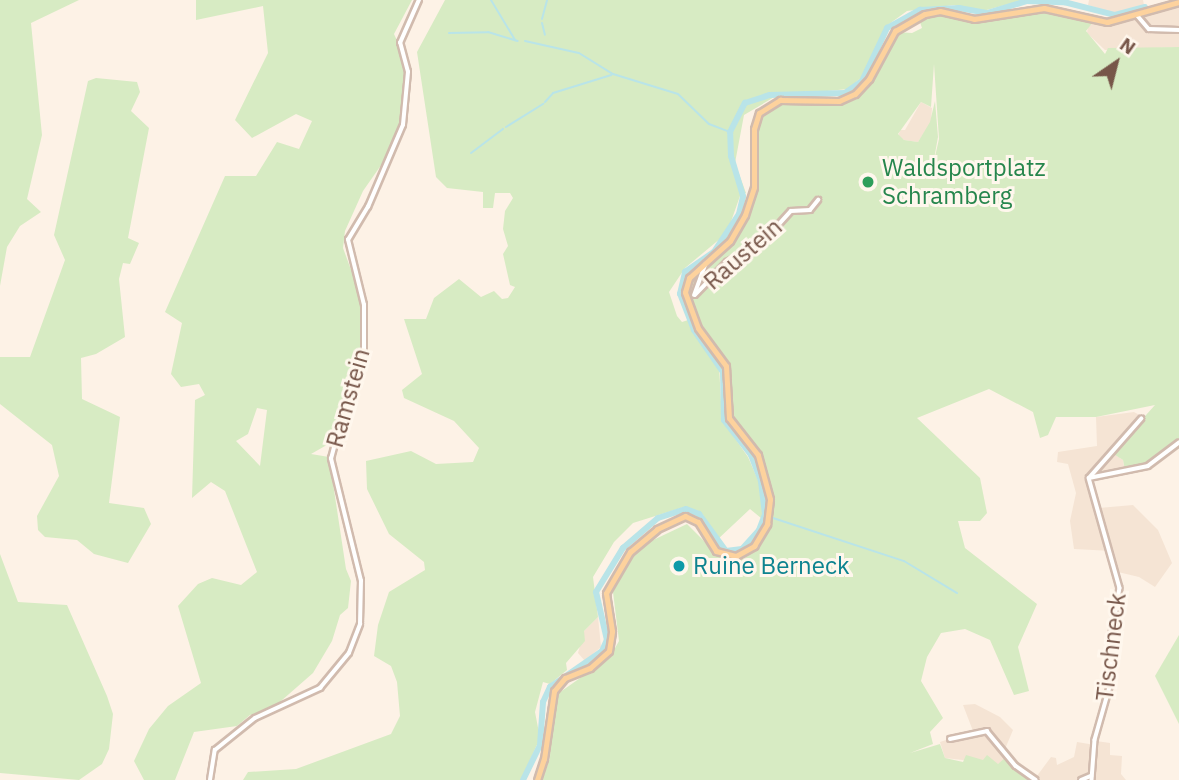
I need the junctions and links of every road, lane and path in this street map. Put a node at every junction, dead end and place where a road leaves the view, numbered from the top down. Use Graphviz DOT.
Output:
graph roads {
  1 [pos="419,0"];
  2 [pos="1179,2"];
  3 [pos="1138,16"];
  4 [pos="1179,30"];
  5 [pos="818,200"];
  6 [pos="706,264"];
  7 [pos="1141,419"];
  8 [pos="1179,443"];
  9 [pos="1089,478"];
  10 [pos="950,739"];
  11 [pos="1091,778"];
  12 [pos="210,780"];
  13 [pos="537,780"];
  14 [pos="1036,780"];
  15 [pos="1081,780"];
  1 -- 12 [label="street, Ramstein"];
  2 -- 3 [label="main road"];
  3 -- 4 [label="street"];
  3 -- 6 [label="main road"];
  5 -- 6 [label="street, Raustein"];
  6 -- 13 [label="main road"];
  7 -- 9 [label="street"];
  8 -- 9 [label="street"];
  9 -- 11 [label="street, Tischneck"];
  10 -- 14 [label="street"];
  11 -- 15 [label="street, Tischneck"];
}
